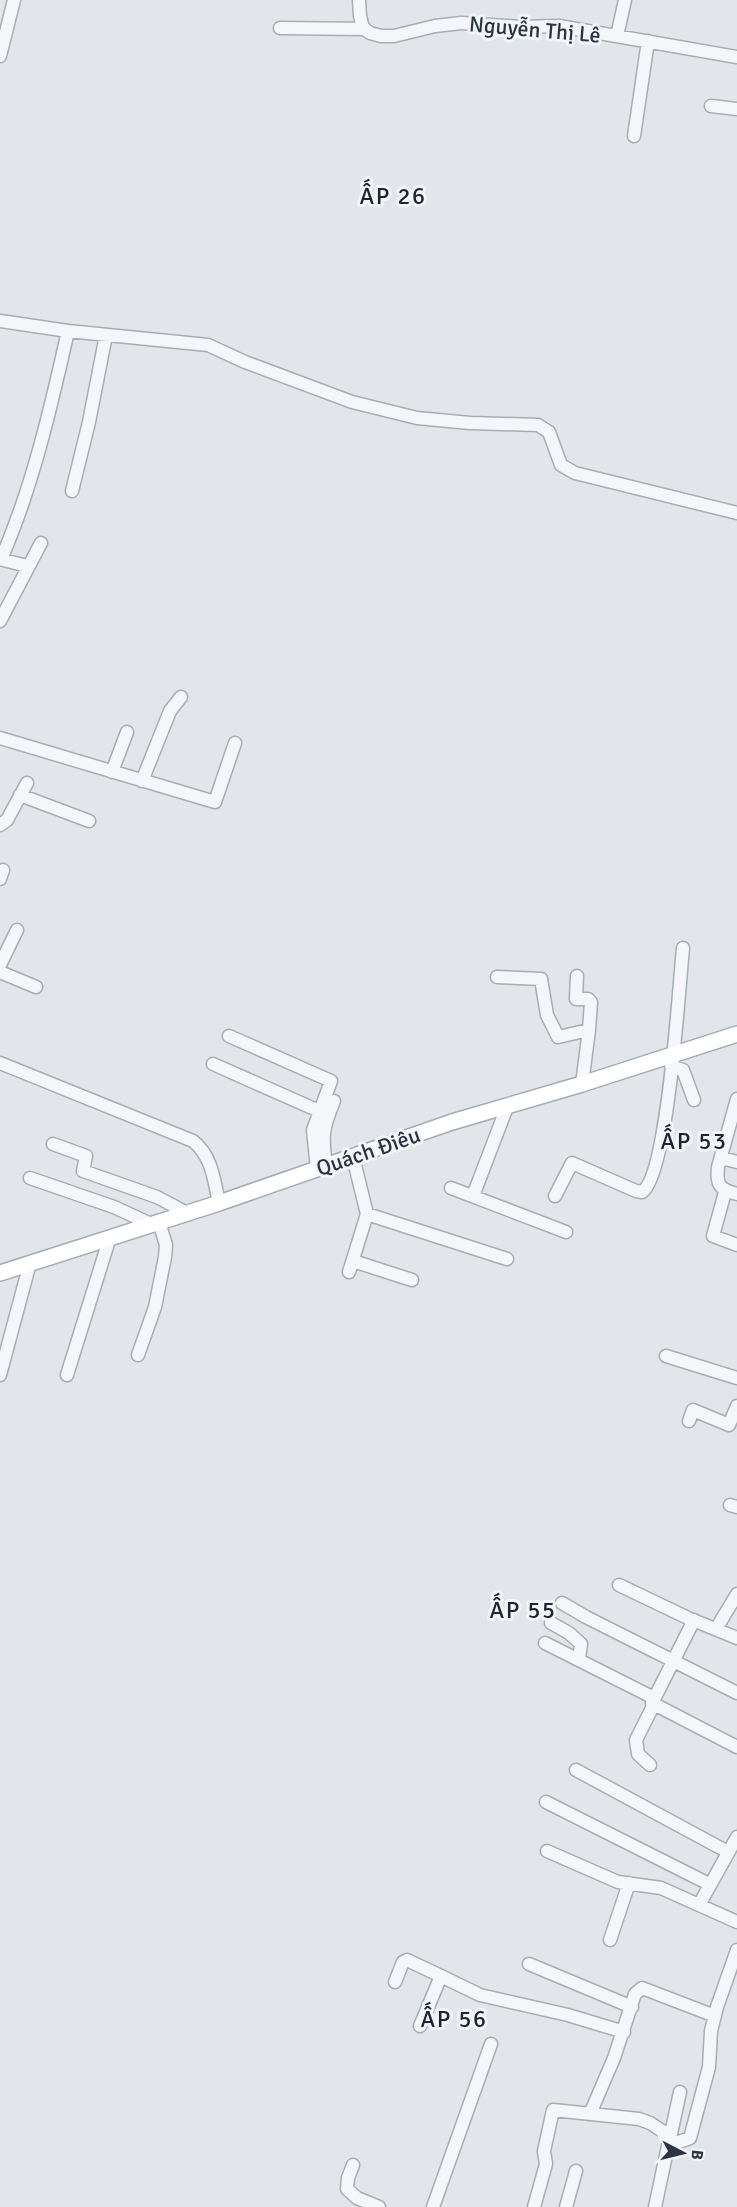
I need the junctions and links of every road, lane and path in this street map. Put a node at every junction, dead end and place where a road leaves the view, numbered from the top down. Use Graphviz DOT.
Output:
graph roads {
  1 [pos="14,0"];
  2 [pos="360,0"];
  3 [pos="625,0"];
  4 [pos="280,28"];
  5 [pos="365,29"];
  6 [pos="617,36"];
  7 [pos="648,41"];
  8 [pos="0,56"];
  9 [pos="737,57"];
  10 [pos="711,106"];
  11 [pos="737,109"];
  12 [pos="634,136"];
  13 [pos="0,321"];
  14 [pos="68,331"];
  15 [pos="105,335"];
  16 [pos="72,491"];
  17 [pos="737,513"];
  18 [pos="41,543"];
  19 [pos="0,559"];
  20 [pos="27,566"];
  21 [pos="0,621"];
  22 [pos="181,697"];
  23 [pos="127,732"];
  24 [pos="0,738"];
  25 [pos="236,743"];
  26 [pos="112,772"];
  27 [pos="142,782"];
  28 [pos="27,783"];
  29 [pos="20,795"];
  30 [pos="89,821"];
  31 [pos="0,825"];
  32 [pos="17,930"];
  33 [pos="683,948"];
  34 [pos="0,965"];
  35 [pos="0,972"];
  36 [pos="577,976"];
  37 [pos="497,977"];
  38 [pos="36,987"];
  39 [pos="589,1030"];
  40 [pos="737,1034"];
  41 [pos="229,1036"];
  42 [pos="672,1061"];
  43 [pos="0,1063"];
  44 [pos="213,1064"];
  45 [pos="582,1084"];
  46 [pos="737,1099"];
  47 [pos="694,1100"];
  48 [pos="334,1101"];
  49 [pos="507,1107"];
  50 [pos="319,1111"];
  51 [pos="735,1114"];
  52 [pos="53,1144"];
  53 [pos="352,1157"];
  54 [pos="721,1158"];
  55 [pos="737,1162"];
  56 [pos="322,1167"];
  57 [pos="30,1178"];
  58 [pos="450,1188"];
  59 [pos="731,1193"];
  60 [pos="472,1196"];
  61 [pos="555,1196"];
  62 [pos="219,1203"];
  63 [pos="187,1213"];
  64 [pos="367,1214"];
  65 [pos="155,1223"];
  66 [pos="567,1232"];
  67 [pos="110,1237"];
  68 [pos="737,1245"];
  69 [pos="507,1259"];
  70 [pos="30,1263"];
  71 [pos="0,1273"];
  72 [pos="412,1280"];
  73 [pos="138,1355"];
  74 [pos="666,1356"];
  75 [pos="0,1375"];
  76 [pos="67,1375"];
  77 [pos="737,1378"];
  78 [pos="737,1406"];
  79 [pos="689,1421"];
  80 [pos="619,1585"];
  81 [pos="737,1594"];
  82 [pos="562,1603"];
  83 [pos="694,1620"];
  84 [pos="551,1623"];
  85 [pos="716,1629"];
  86 [pos="737,1638"];
  87 [pos="545,1643"];
  88 [pos="579,1659"];
  89 [pos="674,1660"];
  90 [pos="737,1693"];
  91 [pos="654,1701"];
  92 [pos="737,1748"];
  93 [pos="650,1765"];
  94 [pos="576,1770"];
  95 [pos="546,1802"];
  96 [pos="737,1837"];
  97 [pos="548,1851"];
  98 [pos="728,1852"];
  99 [pos="629,1883"];
  100 [pos="710,1884"];
  101 [pos="699,1905"];
  102 [pos="737,1922"];
  103 [pos="610,1940"];
  104 [pos="737,1950"];
  105 [pos="529,1964"];
  106 [pos="441,1976"];
  107 [pos="395,1982"];
  108 [pos="632,2007"];
  109 [pos="715,2016"];
  110 [pos="420,2026"];
  111 [pos="624,2032"];
  112 [pos="491,2044"];
  113 [pos="680,2092"];
  114 [pos="590,2114"];
  115 [pos="669,2141"];
  116 [pos="353,2165"];
  117 [pos="576,2171"];
  118 [pos="379,2207"];
  119 [pos="433,2207"];
  120 [pos="534,2207"];
  121 [pos="566,2207"];
  122 [pos="655,2207"];
  1 -- 8 [label="street"];
  2 -- 5 [label="street"];
  3 -- 6 [label="street"];
  4 -- 5 [label="street, Nguyễn Thị Lê"];
  5 -- 6 [label="street, Nguyễn Thị Lê"];
  6 -- 7 [label="street, Nguyễn Thị Lê"];
  7 -- 9 [label="street, Nguyễn Thị Lê"];
  7 -- 12 [label="street"];
  10 -- 11 [label="street"];
  13 -- 14 [label="street"];
  14 -- 15 [label="street"];
  14 -- 19 [label="street"];
  15 -- 16 [label="street"];
  15 -- 17 [label="street"];
  18 -- 20 [label="street"];
  19 -- 20 [label="street"];
  20 -- 21 [label="street"];
  22 -- 27 [label="street"];
  23 -- 26 [label="street"];
  24 -- 26 [label="street"];
  25 -- 27 [label="street"];
  26 -- 27 [label="street"];
  28 -- 29 [label="street"];
  29 -- 30 [label="street"];
  29 -- 31 [label="street"];
  32 -- 34 [label="street"];
  33 -- 42 [label="street"];
  35 -- 38 [label="street"];
  36 -- 39 [label="street"];
  37 -- 39 [label="street"];
  39 -- 45 [label="street"];
  40 -- 42 [label="main road, Quách Điêu"];
  41 -- 50 [label="street"];
  42 -- 45 [label="main road, Quách Điêu"];
  42 -- 47 [label="street"];
  42 -- 61 [label="street"];
  43 -- 62 [label="street"];
  44 -- 50 [label="street"];
  45 -- 49 [label="main road, Quách Điêu"];
  46 -- 51 [label="street"];
  48 -- 56 [label="street"];
  49 -- 53 [label="main road, Quách Điêu"];
  49 -- 60 [label="street"];
  50 -- 56 [label="street"];
  51 -- 54 [label="street"];
  52 -- 63 [label="street"];
  53 -- 56 [label="main road, Quách Điêu"];
  53 -- 64 [label="street"];
  54 -- 55 [label="street"];
  54 -- 59 [label="street"];
  56 -- 62 [label="main road, Quách Điêu"];
  57 -- 65 [label="street"];
  58 -- 60 [label="street"];
  59 -- 68 [label="street"];
  60 -- 66 [label="street"];
  62 -- 63 [label="main road, Quách Điêu"];
  63 -- 65 [label="main road, Quách Điêu"];
  64 -- 69 [label="street"];
  64 -- 72 [label="street"];
  65 -- 67 [label="main road, Quách Điêu"];
  65 -- 73 [label="street"];
  67 -- 70 [label="main road, Quách Điêu"];
  67 -- 76 [label="street"];
  70 -- 71 [label="main road, Quách Điêu"];
  70 -- 75 [label="street"];
  74 -- 77 [label="street"];
  78 -- 79 [label="street"];
  80 -- 83 [label="street"];
  81 -- 85 [label="street"];
  82 -- 89 [label="street"];
  83 -- 85 [label="street"];
  83 -- 89 [label="street"];
  84 -- 88 [label="street"];
  85 -- 86 [label="street"];
  87 -- 88 [label="street"];
  88 -- 91 [label="street"];
  89 -- 90 [label="street"];
  89 -- 91 [label="street"];
  91 -- 92 [label="street"];
  91 -- 93 [label="street"];
  94 -- 98 [label="street"];
  95 -- 100 [label="street"];
  96 -- 98 [label="street"];
  97 -- 99 [label="street"];
  98 -- 100 [label="street"];
  99 -- 101 [label="street"];
  99 -- 103 [label="street"];
  100 -- 101 [label="street"];
  101 -- 102 [label="street"];
  104 -- 109 [label="street"];
  105 -- 108 [label="street"];
  106 -- 107 [label="street"];
  106 -- 110 [label="street"];
  106 -- 111 [label="street"];
  108 -- 109 [label="street"];
  108 -- 111 [label="street"];
  109 -- 115 [label="street"];
  111 -- 114 [label="street"];
  112 -- 119 [label="street"];
  113 -- 115 [label="street"];
  114 -- 115 [label="street"];
  114 -- 120 [label="street"];
  115 -- 122 [label="street"];
  116 -- 118 [label="street"];
  117 -- 121 [label="street"];
}
